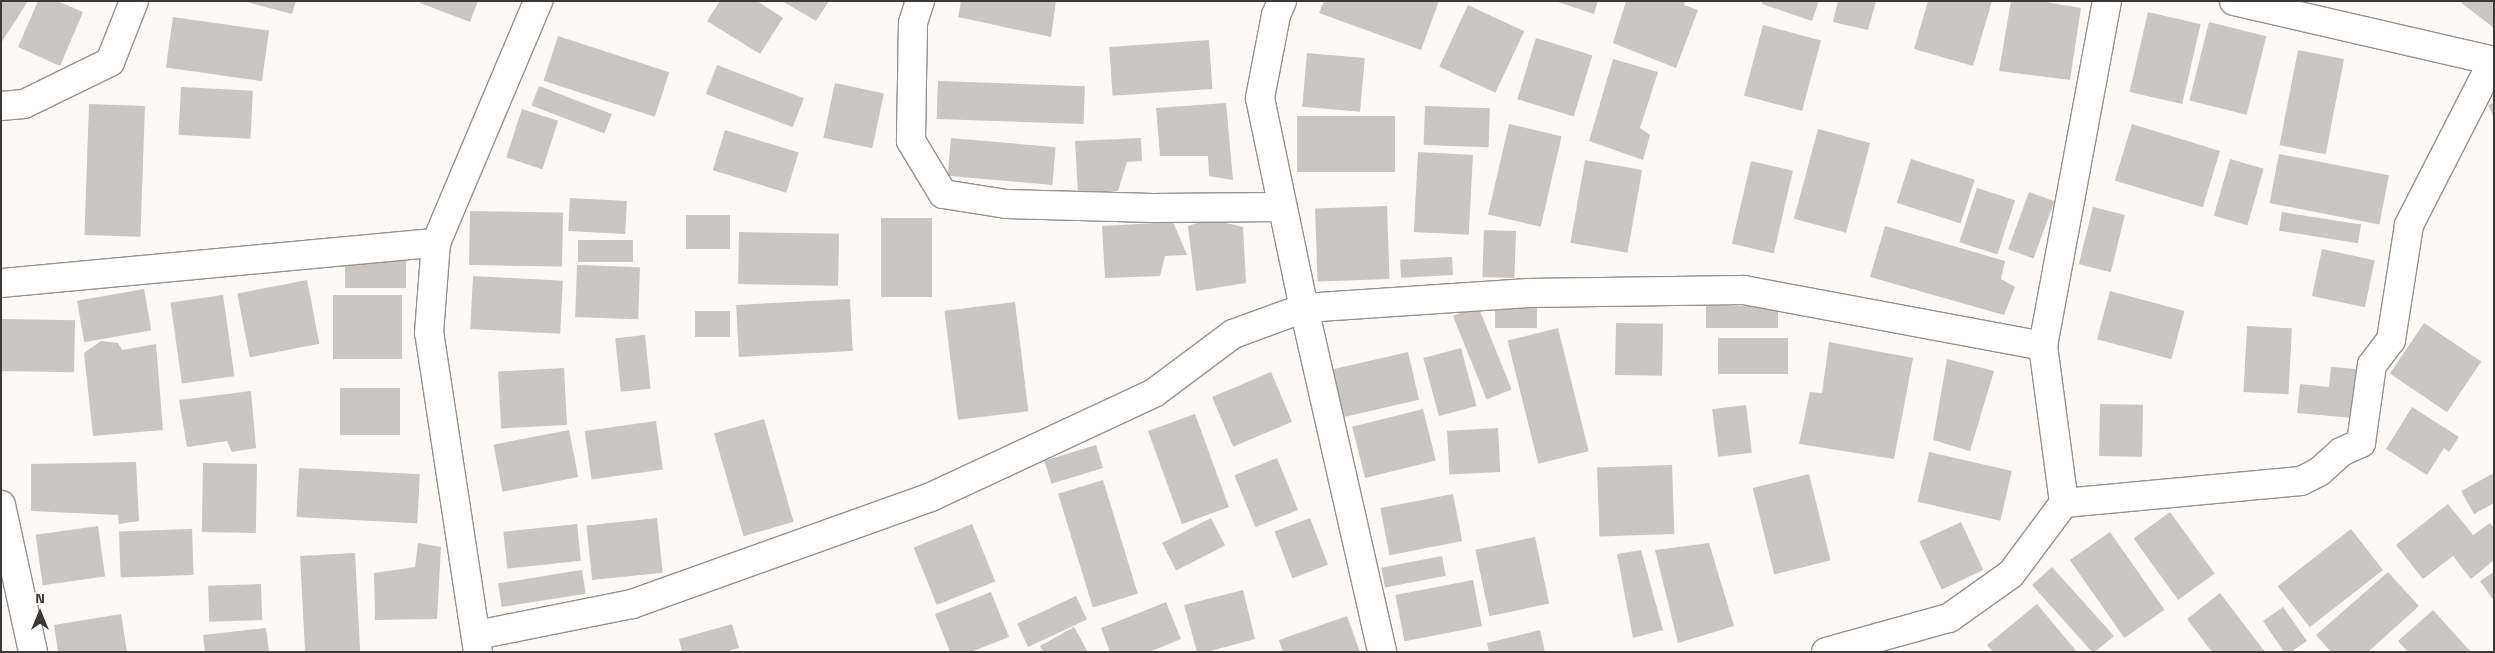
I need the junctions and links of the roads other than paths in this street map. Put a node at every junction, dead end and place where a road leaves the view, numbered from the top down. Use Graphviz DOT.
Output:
graph roads {
  1 [pos="134,1"];
  2 [pos="538,1"];
  3 [pos="920,1"];
  4 [pos="1282,1"];
  5 [pos="2107,1"];
  6 [pos="2234,1"];
  7 [pos="2494,61"];
  8 [pos="1,106"];
  9 [pos="1282,206"];
  10 [pos="436,243"];
  11 [pos="1,283"];
  12 [pos="1304,308"];
  13 [pos="2043,346"];
  14 [pos="2064,503"];
  15 [pos="1,506"];
  16 [pos="477,643"];
  17 [pos="34,652"];
  18 [pos="1382,652"];
  19 [pos="1826,652"];
  1 -- 8 [label="street"];
  2 -- 10 [label="street"];
  3 -- 9 [label="street"];
  4 -- 9 [label="street"];
  5 -- 13 [label="street"];
  6 -- 7 [label="street"];
  7 -- 14 [label="street"];
  9 -- 12 [label="street"];
  10 -- 11 [label="street"];
  10 -- 16 [label="street"];
  12 -- 13 [label="street"];
  12 -- 16 [label="street"];
  12 -- 18 [label="street"];
  13 -- 14 [label="street"];
  14 -- 19 [label="street"];
  15 -- 17 [label="street"];
}
